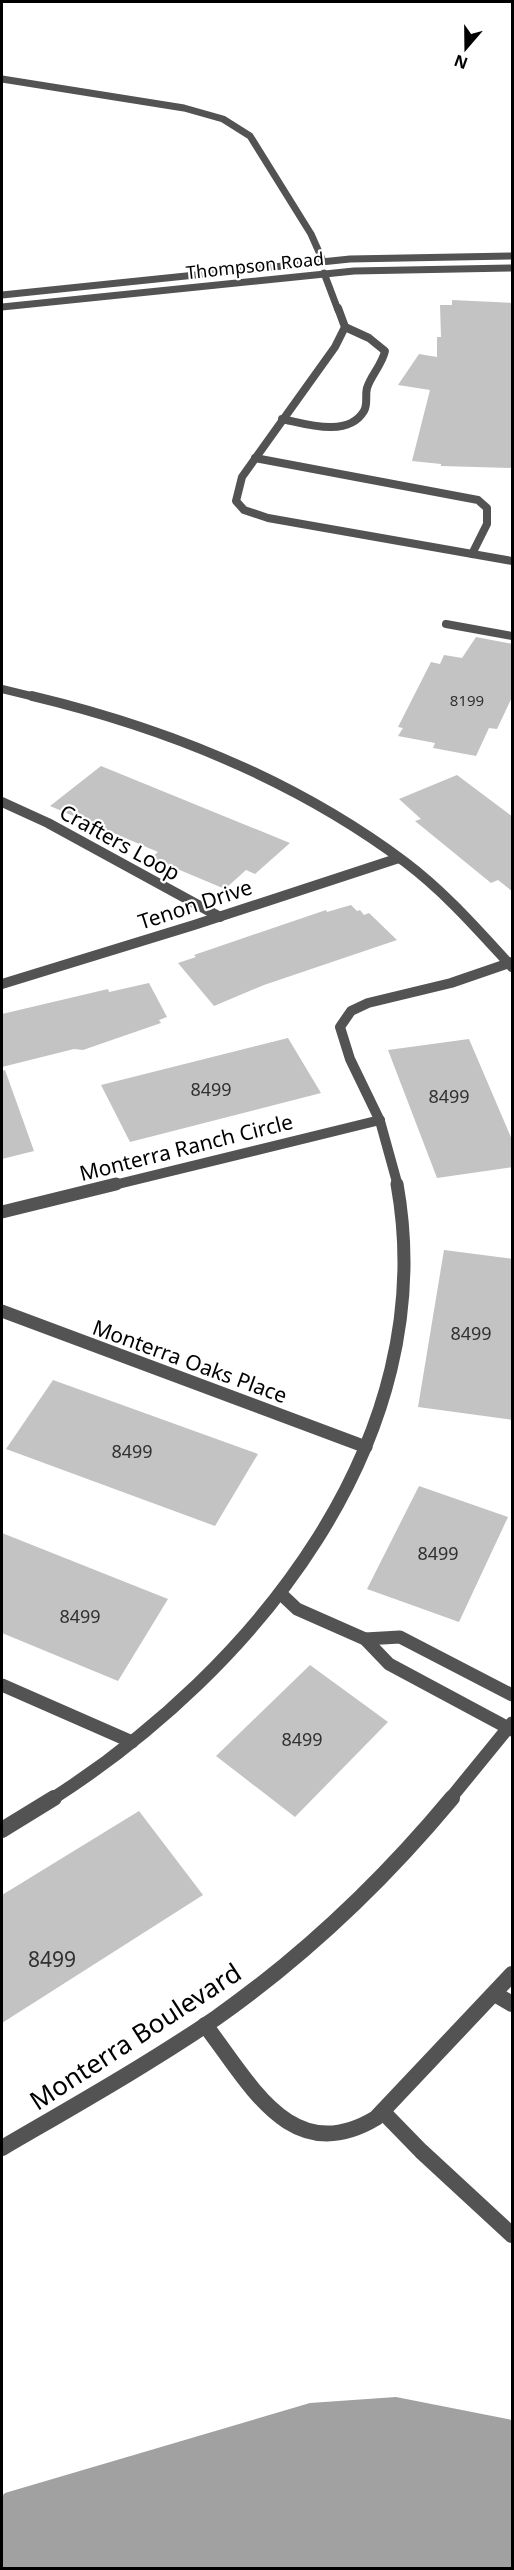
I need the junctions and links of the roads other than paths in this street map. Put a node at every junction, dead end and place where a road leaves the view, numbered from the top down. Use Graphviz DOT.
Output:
graph roads {
  1 [pos="2,80"];
  2 [pos="513,256"];
  3 [pos="323,261"];
  4 [pos="513,268"];
  5 [pos="324,273"];
  6 [pos="2,295"];
  7 [pos="2,307"];
  8 [pos="345,327"];
  9 [pos="282,419"];
  10 [pos="255,458"];
  11 [pos="472,554"];
  12 [pos="513,561"];
  13 [pos="446,624"];
  14 [pos="513,636"];
  15 [pos="2,688"];
  16 [pos="2,802"];
  17 [pos="399,858"];
  18 [pos="220,917"];
  19 [pos="512,961"];
  20 [pos="2,984"];
  21 [pos="380,1120"];
  22 [pos="2,1212"];
  23 [pos="2,1311"];
  24 [pos="366,1447"];
  25 [pos="280,1593"];
  26 [pos="365,1639"];
  27 [pos="2,1685"];
  28 [pos="513,1695"];
  29 [pos="511,1727"];
  30 [pos="132,1742"];
  31 [pos="2,1830"];
  32 [pos="513,1974"];
  33 [pos="495,1994"];
  34 [pos="513,2004"];
  35 [pos="205,2025"];
  36 [pos="383,2112"];
  37 [pos="2,2148"];
  38 [pos="513,2235"];
  1 -- 3 [label="street"];
  2 -- 3 [label="street, Thompson Road"];
  3 -- 5 [label="street"];
  3 -- 6 [label="street, Thompson Road"];
  4 -- 5 [label="street, Thompson Road"];
  5 -- 7 [label="street, Thompson Road"];
  5 -- 8 [label="street"];
  8 -- 9 [label="street"];
  8 -- 9 [label="street"];
  9 -- 10 [label="street"];
  10 -- 11 [label="street"];
  10 -- 11 [label="street"];
  11 -- 12 [label="street"];
  13 -- 14 [label="street"];
  15 -- 17 [label="street"];
  16 -- 18 [label="street, Crafters Loop"];
  17 -- 18 [label="street, Tenon Drive"];
  17 -- 19 [label="street"];
  18 -- 20 [label="street, Tenon Drive"];
  19 -- 21 [label="street"];
  21 -- 22 [label="street, Monterra Ranch Circle"];
  21 -- 24 [label="street"];
  23 -- 24 [label="street, Monterra Oaks Place"];
  24 -- 25 [label="street"];
  25 -- 26 [label="street"];
  25 -- 30 [label="street"];
  26 -- 28 [label="street"];
  26 -- 29 [label="street"];
  27 -- 30 [label="street"];
  29 -- 35 [label="street, Monterra Boulevard"];
  30 -- 31 [label="street"];
  32 -- 33 [label="street"];
  33 -- 34 [label="street"];
  33 -- 36 [label="street"];
  35 -- 36 [label="street"];
  35 -- 37 [label="street, Monterra Boulevard"];
  36 -- 38 [label="street"];
}
